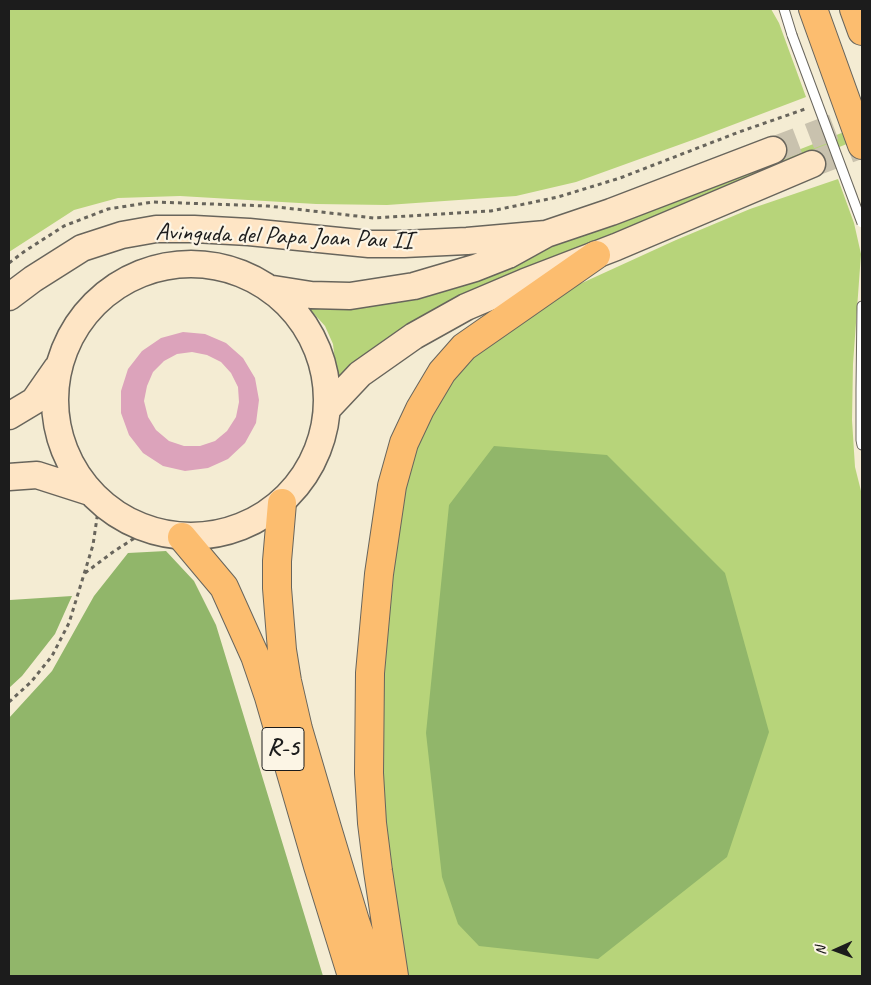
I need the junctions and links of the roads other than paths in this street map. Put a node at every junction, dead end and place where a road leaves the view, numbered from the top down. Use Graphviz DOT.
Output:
graph roads {
  1 [pos="784,9"];
  2 [pos="813,9"];
  3 [pos="854,9"];
  4 [pos="862,31"];
  5 [pos="862,146"];
  6 [pos="773,150"];
  7 [pos="812,164"];
  8 [pos="862,223"];
  9 [pos="546,234"];
  10 [pos="596,255"];
  11 [pos="273,289"];
  12 [pos="9,297"];
  13 [pos="862,306"];
  14 [pos="58,368"];
  15 [pos="328,408"];
  16 [pos="9,416"];
  17 [pos="862,445"];
  18 [pos="9,477"];
  19 [pos="94,496"];
  20 [pos="282,503"];
  21 [pos="182,537"];
  22 [pos="352,976"];
  23 [pos="374,976"];
  24 [pos="394,976"];
  1 -- 8 [label="lane, bridge"];
  2 -- 5 [label="highway"];
  3 -- 4 [label="highway"];
  6 -- 9 [label="main road, Avinguda del Papa Joan Pau II"];
  7 -- 10 [label="main road"];
  9 -- 11 [label="main road, Avinguda del Papa Joan Pau II"];
  9 -- 12 [label="main road, Avinguda del Papa Joan Pau II"];
  10 -- 15 [label="main road"];
  10 -- 24 [label="highway"];
  11 -- 14 [label="main road"];
  11 -- 15 [label="main road"];
  13 -- 17 [label="lane"];
  14 -- 16 [label="main road"];
  14 -- 19 [label="main road"];
  15 -- 20 [label="main road"];
  18 -- 19 [label="main road"];
  19 -- 21 [label="main road"];
  20 -- 21 [label="main road"];
  20 -- 23 [label="highway"];
  21 -- 22 [label="highway, R-5"];
}
